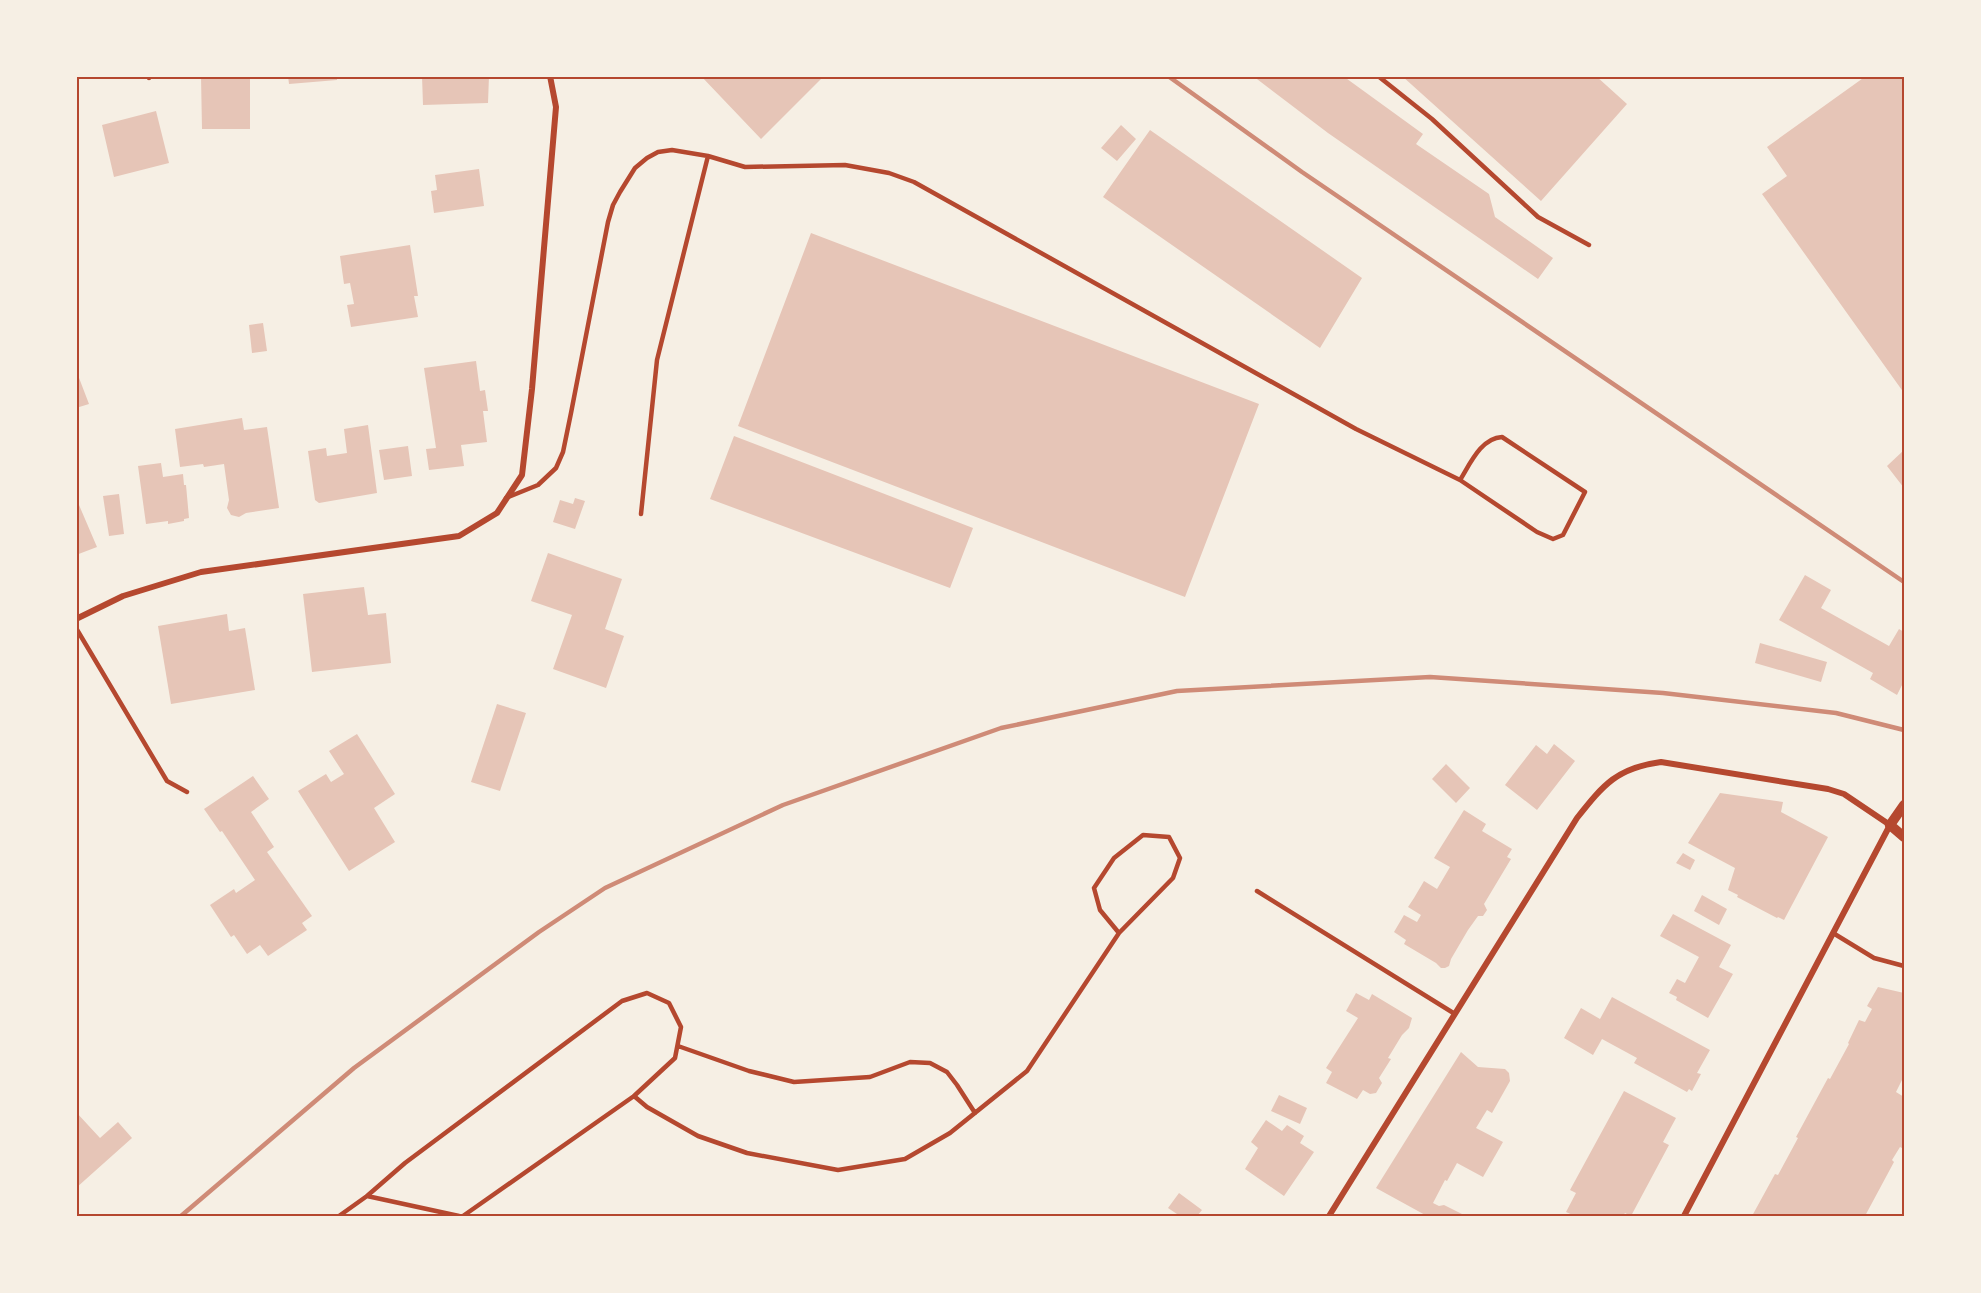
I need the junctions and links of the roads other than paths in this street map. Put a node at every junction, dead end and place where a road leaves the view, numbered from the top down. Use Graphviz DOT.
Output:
graph roads {
  1 [pos="550,76"];
  2 [pos="1378,76"];
  3 [pos="708,156"];
  4 [pos="1589,245"];
  5 [pos="1460,480"];
  6 [pos="506,498"];
  7 [pos="641,514"];
  8 [pos="76,619"];
  9 [pos="76,628"];
  10 [pos="187,792"];
  11 [pos="1905,805"];
  12 [pos="1890,825"];
  13 [pos="1905,837"];
  14 [pos="1257,891"];
  15 [pos="1119,933"];
  16 [pos="1833,933"];
  17 [pos="1905,966"];
  18 [pos="1455,1014"];
  19 [pos="678,1046"];
  20 [pos="634,1096"];
  21 [pos="975,1113"];
  22 [pos="367,1196"];
  23 [pos="339,1216"];
  24 [pos="461,1216"];
  25 [pos="1329,1216"];
  26 [pos="1684,1216"];
  1 -- 6 [label="street"];
  2 -- 4 [label="lane"];
  3 -- 5 [label="lane"];
  3 -- 6 [label="lane"];
  3 -- 7 [label="lane"];
  5 -- 5 [label="lane"];
  6 -- 8 [label="street"];
  9 -- 10 [label="lane"];
  11 -- 12 [label="street"];
  12 -- 13 [label="street"];
  12 -- 16 [label="street"];
  12 -- 18 [label="street"];
  14 -- 18 [label="lane"];
  15 -- 15 [label="lane"];
  15 -- 21 [label="lane"];
  16 -- 17 [label="lane"];
  16 -- 26 [label="street"];
  18 -- 25 [label="street"];
  19 -- 20 [label="lane"];
  19 -- 21 [label="lane"];
  19 -- 22 [label="lane"];
  20 -- 21 [label="lane"];
  20 -- 24 [label="lane"];
  22 -- 23 [label="lane"];
  22 -- 24 [label="lane"];
}
